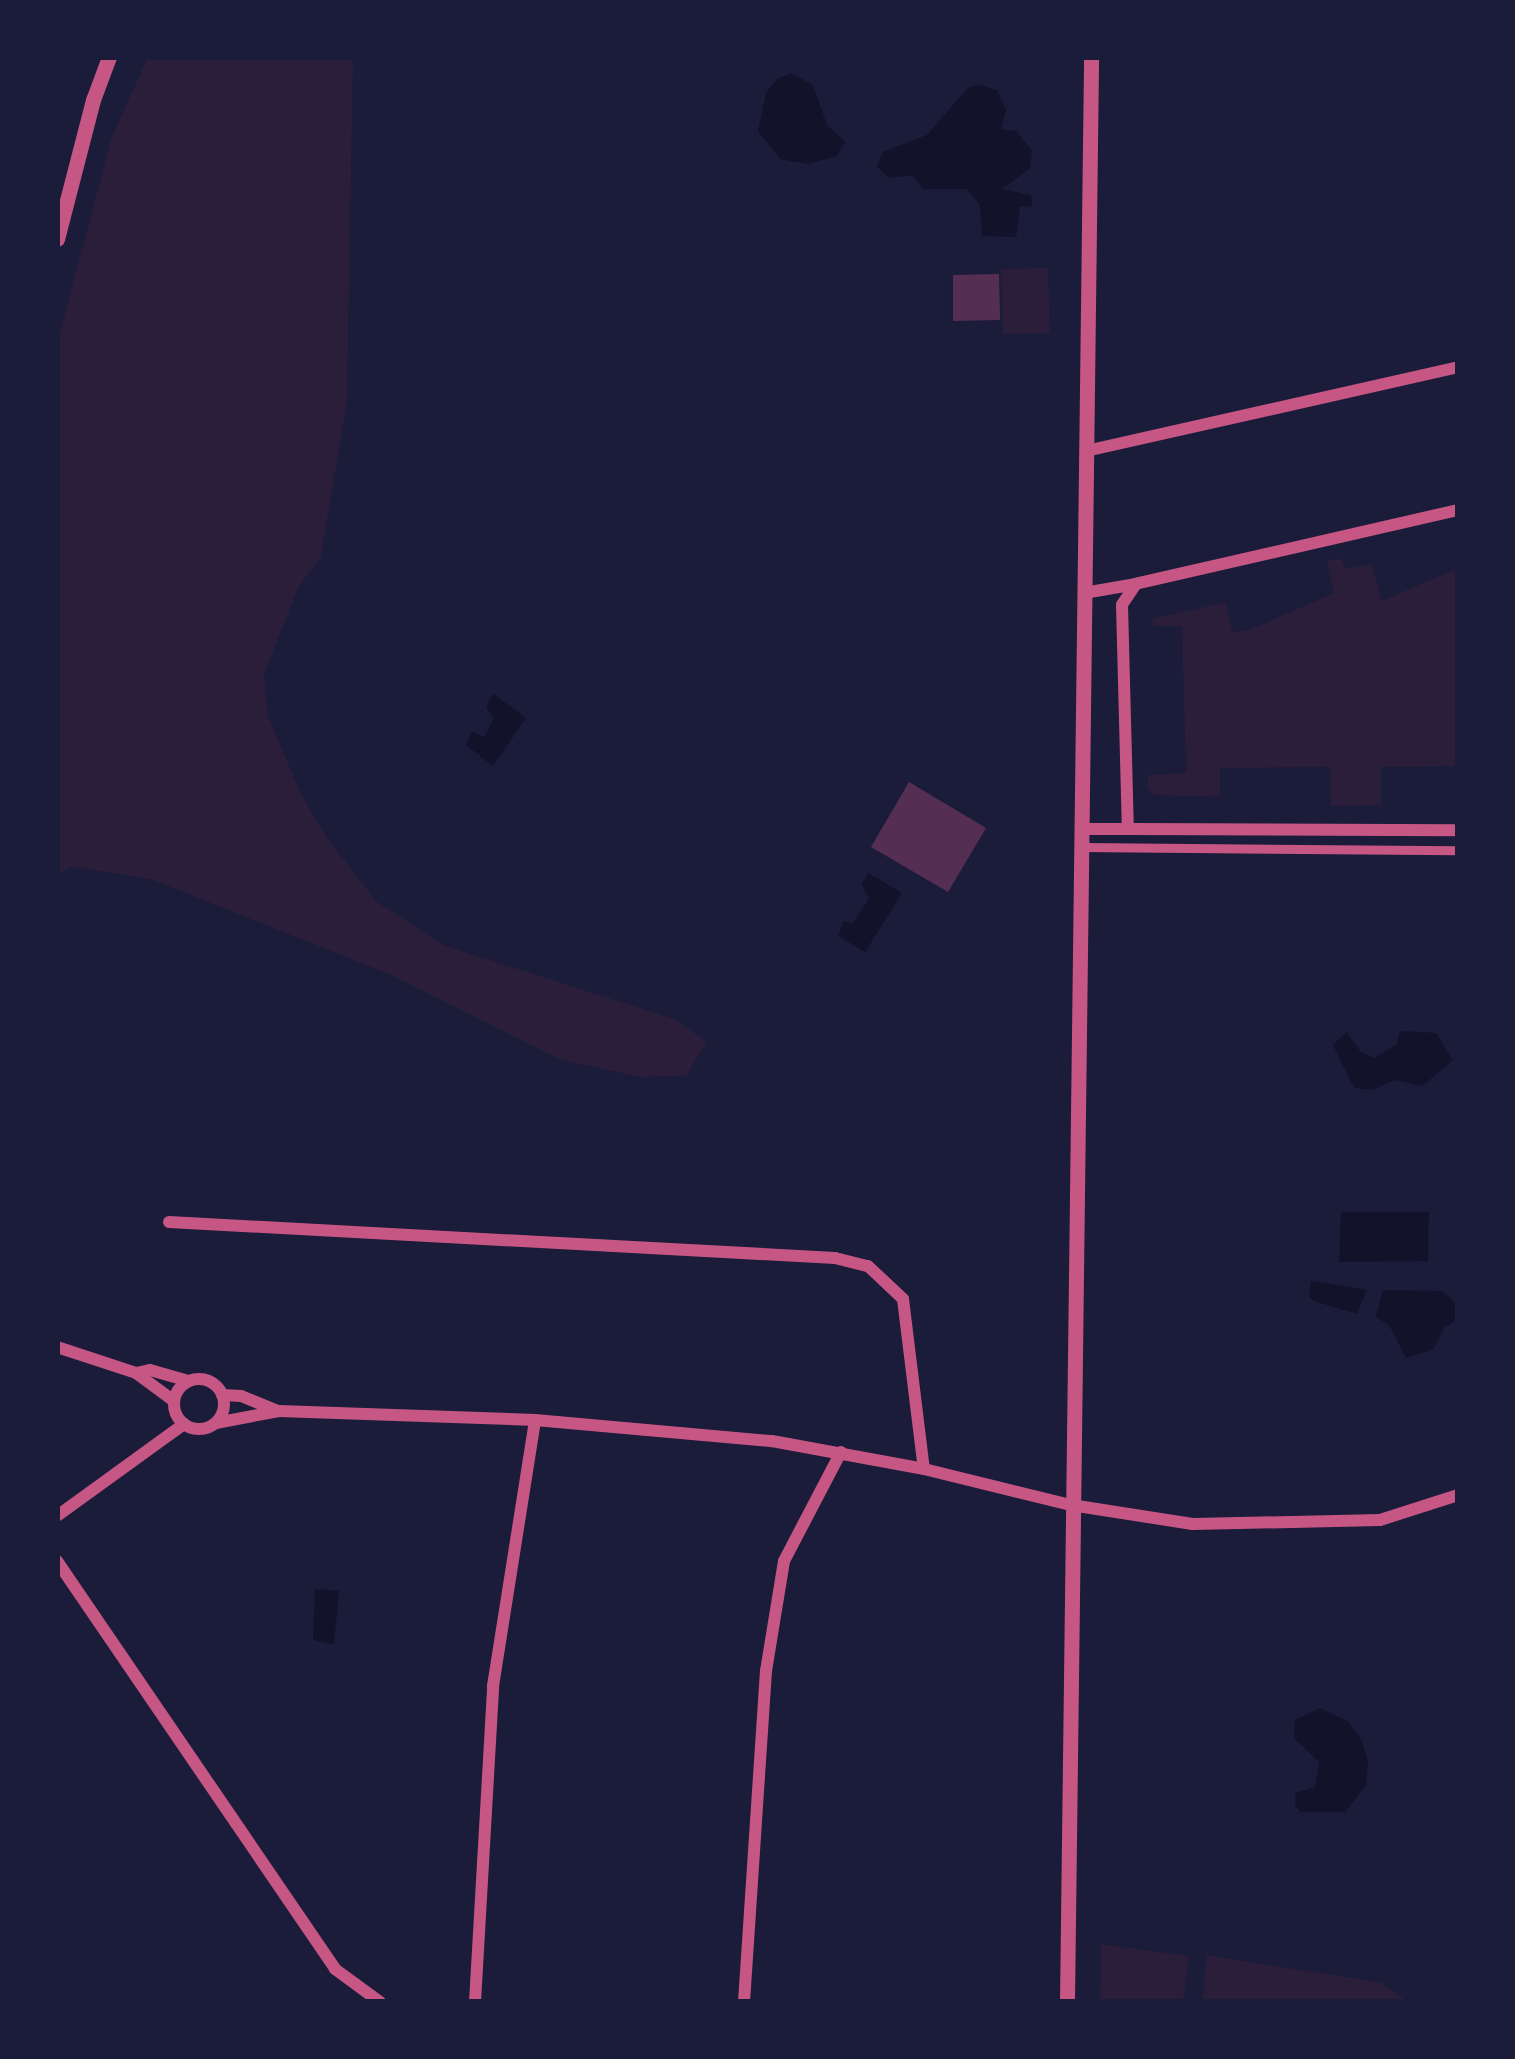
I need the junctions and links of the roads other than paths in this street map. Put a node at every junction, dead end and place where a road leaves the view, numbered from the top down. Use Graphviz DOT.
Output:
graph roads {
  1 [pos="110,57"];
  2 [pos="1091,57"];
  3 [pos="57,239"];
  4 [pos="1458,367"];
  5 [pos="1086,451"];
  6 [pos="1458,510"];
  7 [pos="1136,584"];
  8 [pos="1084,593"];
  9 [pos="1081,829"];
  10 [pos="1128,829"];
  11 [pos="1458,830"];
  12 [pos="1080,847"];
  13 [pos="1458,850"];
  14 [pos="170,1222"];
  15 [pos="57,1347"];
  16 [pos="136,1373"];
  17 [pos="188,1381"];
  18 [pos="222,1395"];
  19 [pos="174,1401"];
  20 [pos="279,1412"];
  21 [pos="535,1420"];
  22 [pos="216,1423"];
  23 [pos="184,1424"];
  24 [pos="841,1452"];
  25 [pos="924,1469"];
  26 [pos="1458,1495"];
  27 [pos="1070,1505"];
  28 [pos="57,1516"];
  29 [pos="57,1561"];
  30 [pos="380,2002"];
  31 [pos="475,2002"];
  32 [pos="734,2002"];
  33 [pos="747,2002"];
  34 [pos="1067,2002"];
  1 -- 3 [label="street"];
  2 -- 5 [label="street"];
  4 -- 5 [label="street"];
  5 -- 8 [label="street"];
  6 -- 7 [label="street"];
  7 -- 8 [label="street"];
  7 -- 10 [label="street"];
  8 -- 9 [label="street"];
  9 -- 10 [label="street"];
  9 -- 12 [label="street"];
  10 -- 11 [label="street"];
  12 -- 13 [label="street"];
  12 -- 27 [label="street"];
  14 -- 25 [label="street"];
  15 -- 16 [label="street"];
  16 -- 17 [label="street"];
  16 -- 19 [label="street"];
  17 -- 18 [label="street"];
  17 -- 19 [label="street"];
  18 -- 20 [label="street"];
  18 -- 22 [label="street"];
  19 -- 23 [label="street"];
  20 -- 21 [label="street"];
  20 -- 22 [label="street"];
  21 -- 24 [label="street"];
  21 -- 31 [label="street"];
  22 -- 23 [label="street"];
  23 -- 28 [label="street"];
  24 -- 25 [label="street"];
  24 -- 33 [label="street"];
  25 -- 27 [label="street"];
  26 -- 27 [label="street"];
  27 -- 34 [label="street"];
  29 -- 30 [label="street"];
  32 -- 33 [label="street"];
}
